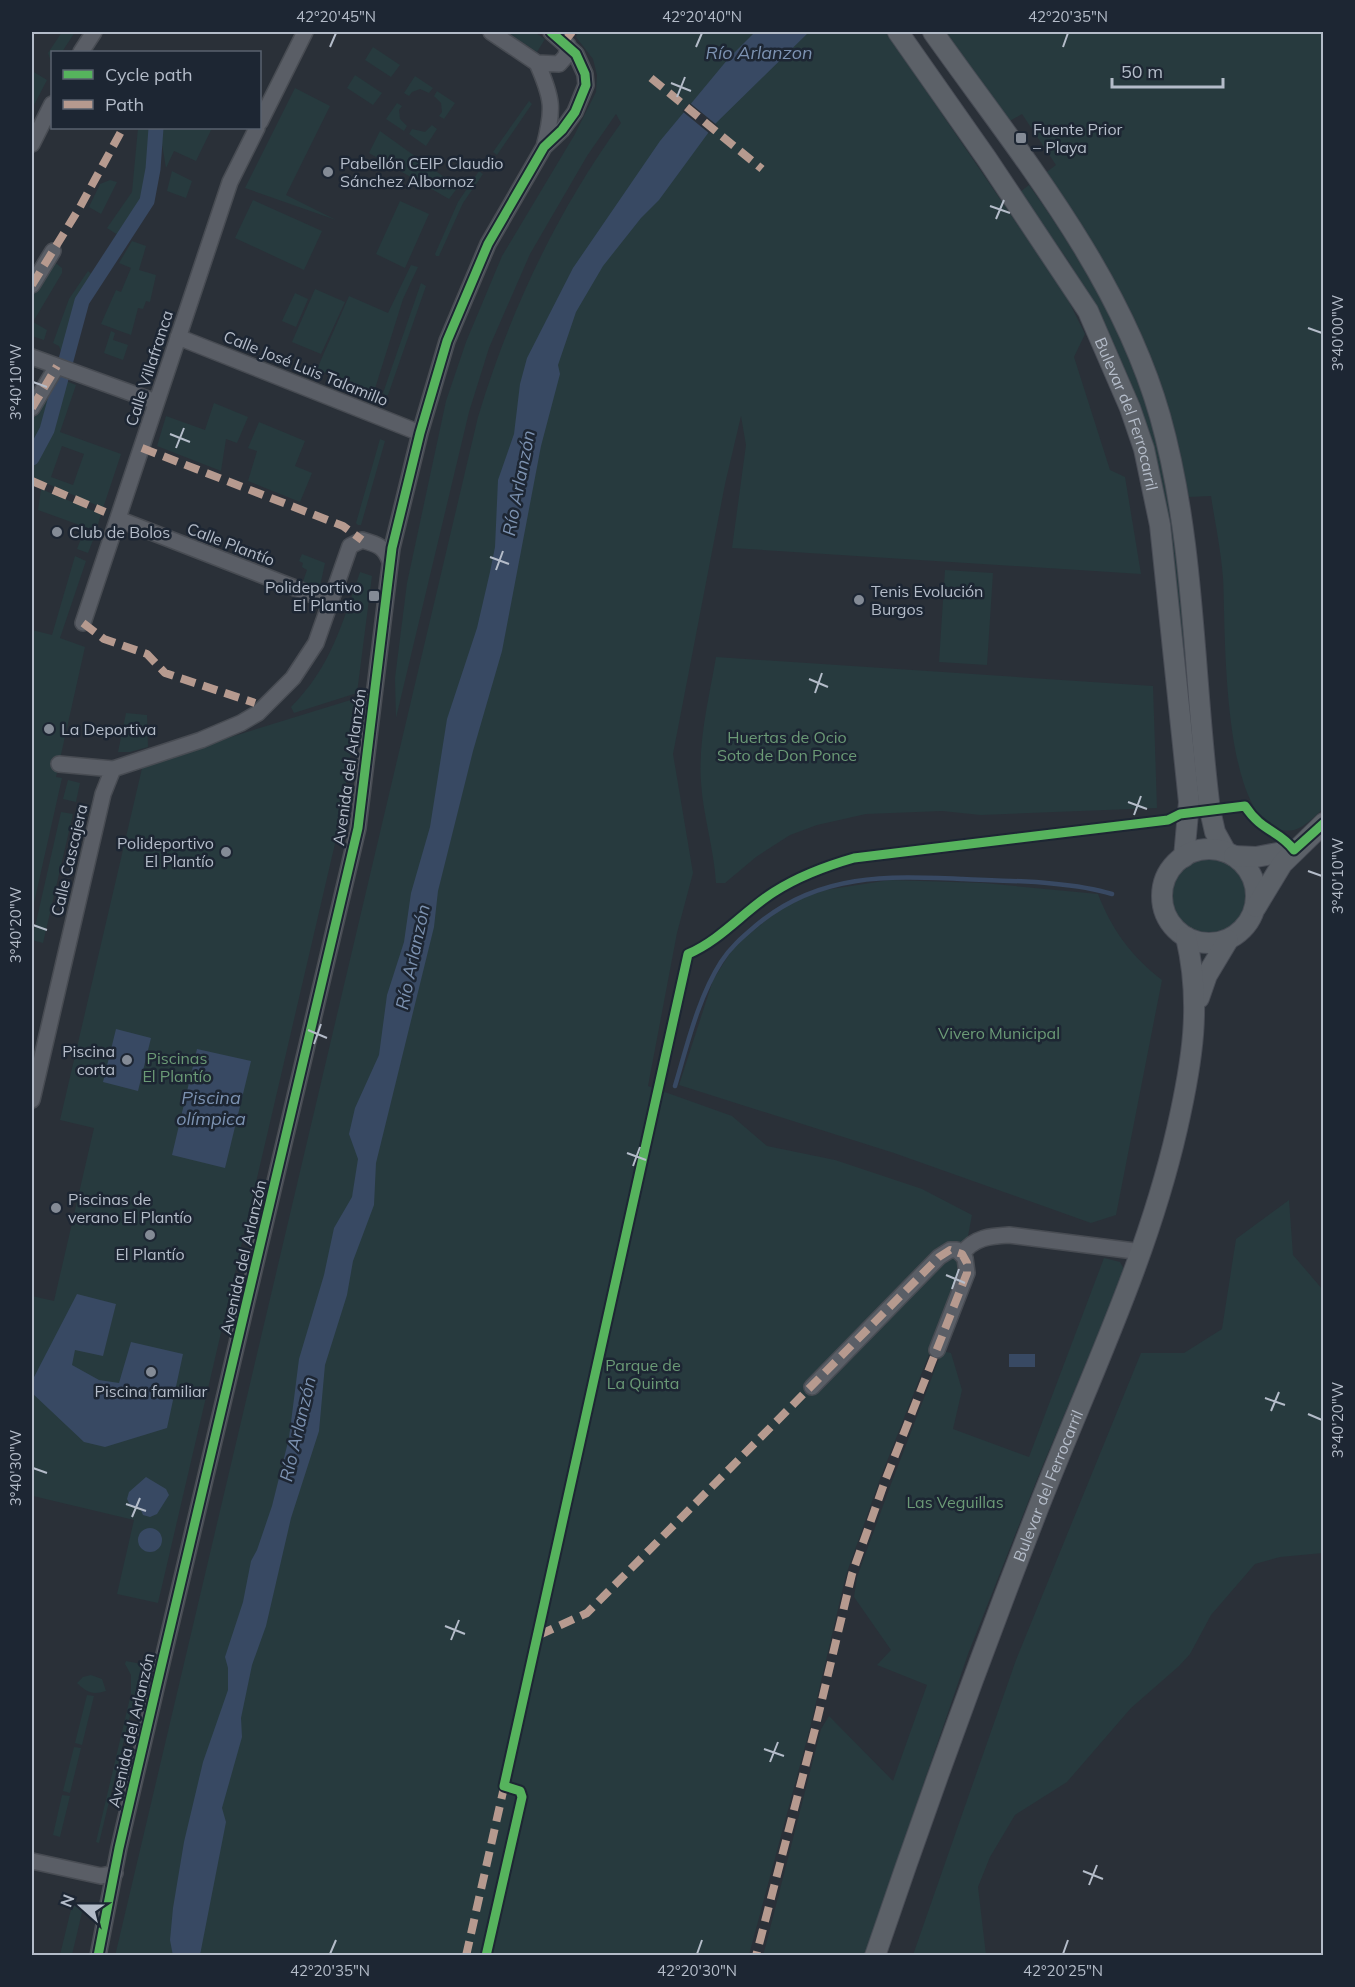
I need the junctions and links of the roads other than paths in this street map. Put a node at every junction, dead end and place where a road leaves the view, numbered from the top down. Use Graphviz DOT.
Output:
graph roads {
  1 [pos="94,32"];
  2 [pos="305,32"];
  3 [pos="491,32"];
  4 [pos="551,32"];
  5 [pos="898,32"];
  6 [pos="933,32"];
  7 [pos="568,45"];
  8 [pos="82,51"];
  9 [pos="537,63"];
  10 [pos="51,106"];
  11 [pos="261,120"];
  12 [pos="256,129"];
  13 [pos="32,144"];
  14 [pos="544,147"];
  15 [pos="53,251"];
  16 [pos="32,285"];
  17 [pos="178,337"];
  18 [pos="32,357"];
  19 [pos="63,368"];
  20 [pos="156,402"];
  21 [pos="32,408"];
  22 [pos="420,433"];
  23 [pos="118,519"];
  24 [pos="396,531"];
  25 [pos="376,544"];
  26 [pos="390,562"];
  27 [pos="331,602"];
  28 [pos="83,623"];
  29 [pos="59,764"];
  30 [pos="113,769"];
  31 [pos="1323,823"];
  32 [pos="1294,850"];
  33 [pos="1230,854"];
  34 [pos="1184,857"];
  35 [pos="1253,912"];
  36 [pos="1186,937"];
  37 [pos="1228,940"];
  38 [pos="1196,1009"];
  39 [pos="32,1100"];
  40 [pos="1142,1252"];
  41 [pos="962,1254"];
  42 [pos="937,1350"];
  43 [pos="812,1387"];
  44 [pos="32,1861"];
  45 [pos="108,1874"];
  46 [pos="97,1956"];
  47 [pos="875,1956"];
  1 -- 8 [label="street"];
  2 -- 11 [label="street"];
  3 -- 9 [label="street"];
  4 -- 7 [label="street"];
  5 -- 34 [label="main road, Bulevar del Ferrocarril"];
  6 -- 33 [label="main road, Bulevar del Ferrocarril"];
  7 -- 9 [label="street"];
  7 -- 14 [label="street, Avenida del Arlanzón"];
  9 -- 14 [label="street, Avenida del Arlanzón"];
  10 -- 13 [label="street"];
  12 -- 17 [label="street, Calle Villafranca"];
  14 -- 22 [label="street, Avenida del Arlanzón"];
  15 -- 16 [label="street"];
  17 -- 20 [label="street, Calle Villafranca"];
  17 -- 22 [label="street, Calle José Luis Talamillo"];
  18 -- 19 [label="street"];
  19 -- 20 [label="street"];
  19 -- 21 [label="street"];
  20 -- 23 [label="street, Calle Villafranca"];
  22 -- 24 [label="street, Avenida del Arlanzón"];
  23 -- 27 [label="street, Calle Plantío"];
  23 -- 28 [label="street, Calle Villafranca"];
  24 -- 25 [label="street"];
  24 -- 26 [label="street, Avenida del Arlanzón"];
  25 -- 26 [label="street"];
  25 -- 27 [label="street"];
  26 -- 45 [label="street, Avenida del Arlanzón"];
  27 -- 30 [label="street"];
  29 -- 30 [label="street"];
  30 -- 39 [label="street, Calle Cascajera"];
  31 -- 32 [label="main road"];
  32 -- 33 [label="main road"];
  32 -- 35 [label="main road"];
  33 -- 34 [label="main road"];
  33 -- 35 [label="main road"];
  34 -- 36 [label="main road"];
  35 -- 37 [label="main road"];
  36 -- 37 [label="main road"];
  36 -- 38 [label="main road, Bulevar del Ferrocarril"];
  37 -- 38 [label="main road, Bulevar del Ferrocarril"];
  38 -- 40 [label="main road, Bulevar del Ferrocarril"];
  40 -- 41 [label="street"];
  40 -- 47 [label="main road, Bulevar del Ferrocarril"];
  41 -- 42 [label="street"];
  41 -- 43 [label="street"];
  44 -- 45 [label="street"];
  45 -- 46 [label="street"];
}
